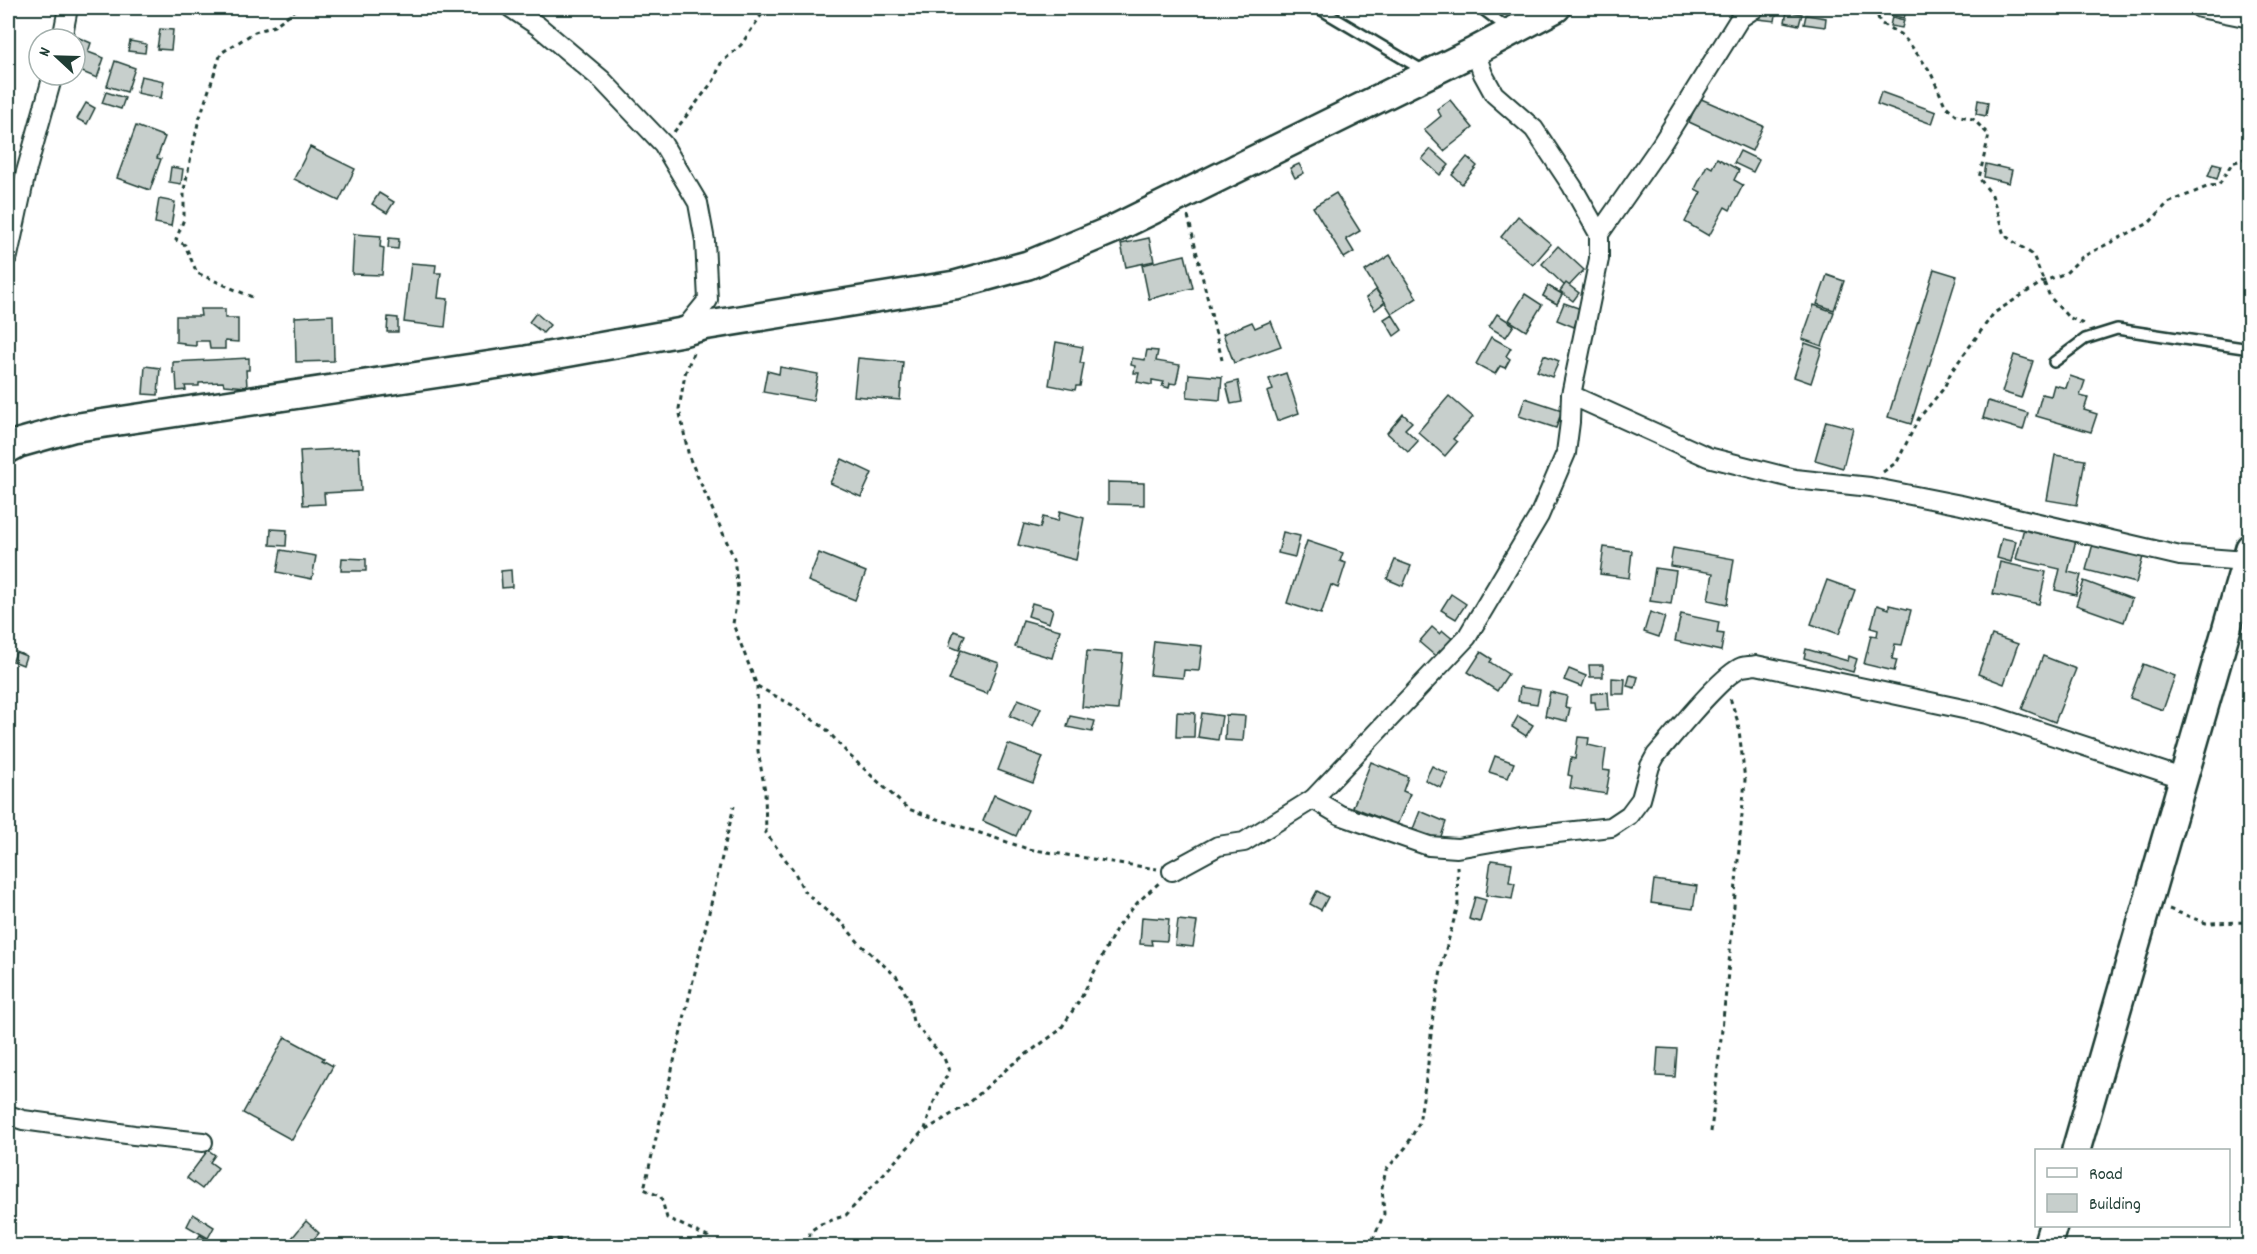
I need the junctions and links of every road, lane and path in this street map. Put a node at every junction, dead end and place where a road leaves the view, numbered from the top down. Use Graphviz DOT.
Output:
graph roads {
  1 [pos="68,8"];
  2 [pos="298,8"];
  3 [pos="512,8"];
  4 [pos="766,8"];
  5 [pos="1318,8"];
  6 [pos="1481,8"];
  7 [pos="1556,8"];
  8 [pos="1755,8"];
  9 [pos="1875,8"];
  10 [pos="2200,8"];
  11 [pos="2250,18"];
  12 [pos="64,27"];
  13 [pos="1512,31"];
  14 [pos="1475,51"];
  15 [pos="1429,73"];
  16 [pos="50,87"];
  17 [pos="663,144"];
  18 [pos="2250,157"];
  19 [pos="1182,194"];
  20 [pos="1599,234"];
  21 [pos="8,256"];
  22 [pos="2044,281"];
  23 [pos="252,297"];
  24 [pos="692,329"];
  25 [pos="2117,329"];
  26 [pos="2250,348"];
  27 [pos="1222,360"];
  28 [pos="2054,362"];
  29 [pos="1571,395"];
  30 [pos="8,449"];
  31 [pos="1870,487"];
  32 [pos="2248,553"];
  33 [pos="1725,679"];
  34 [pos="757,686"];
  35 [pos="2182,778"];
  36 [pos="1313,799"];
  37 [pos="734,807"];
  38 [pos="1457,848"];
  39 [pos="1172,871"];
  40 [pos="2147,901"];
  41 [pos="2250,922"];
  42 [pos="8,1115"];
  43 [pos="924,1131"];
  44 [pos="1711,1132"];
  45 [pos="202,1142"];
  46 [pos="2076,1149"];
  47 [pos="2053,1227"];
  48 [pos="423,1246"];
  49 [pos="597,1246"];
  50 [pos="711,1246"];
  51 [pos="809,1246"];
  52 [pos="1366,1246"];
  53 [pos="2047,1246"];
  1 -- 12 [label="street"];
  2 -- 23 [label="path"];
  3 -- 17 [label="street"];
  4 -- 17 [label="path"];
  5 -- 15 [label="lane"];
  6 -- 13 [label="lane"];
  7 -- 13 [label="street"];
  8 -- 20 [label="street"];
  9 -- 22 [label="path"];
  10 -- 11 [label="street"];
  13 -- 14 [label="street"];
  14 -- 15 [label="street"];
  14 -- 20 [label="street"];
  15 -- 19 [label="street"];
  16 -- 21 [label="street"];
  17 -- 24 [label="street"];
  18 -- 22 [label="path"];
  19 -- 24 [label="street"];
  19 -- 27 [label="path"];
  20 -- 29 [label="street"];
  22 -- 25 [label="path"];
  22 -- 31 [label="path"];
  24 -- 30 [label="street"];
  24 -- 34 [label="path"];
  25 -- 26 [label="lane"];
  25 -- 28 [label="lane"];
  29 -- 31 [label="street"];
  29 -- 36 [label="street"];
  31 -- 32 [label="street"];
  32 -- 35 [label="street"];
  33 -- 35 [label="street"];
  33 -- 38 [label="street"];
  33 -- 44 [label="path"];
  34 -- 39 [label="path"];
  34 -- 43 [label="path"];
  35 -- 40 [label="street"];
  36 -- 38 [label="street"];
  36 -- 39 [label="street"];
  37 -- 50 [label="path"];
  38 -- 52 [label="path"];
  39 -- 43 [label="path"];
  40 -- 41 [label="path"];
  40 -- 46 [label="street"];
  42 -- 45 [label="street"];
  43 -- 51 [label="path"];
  47 -- 53 [label="street"];
  48 -- 49 [label="path"];
}
